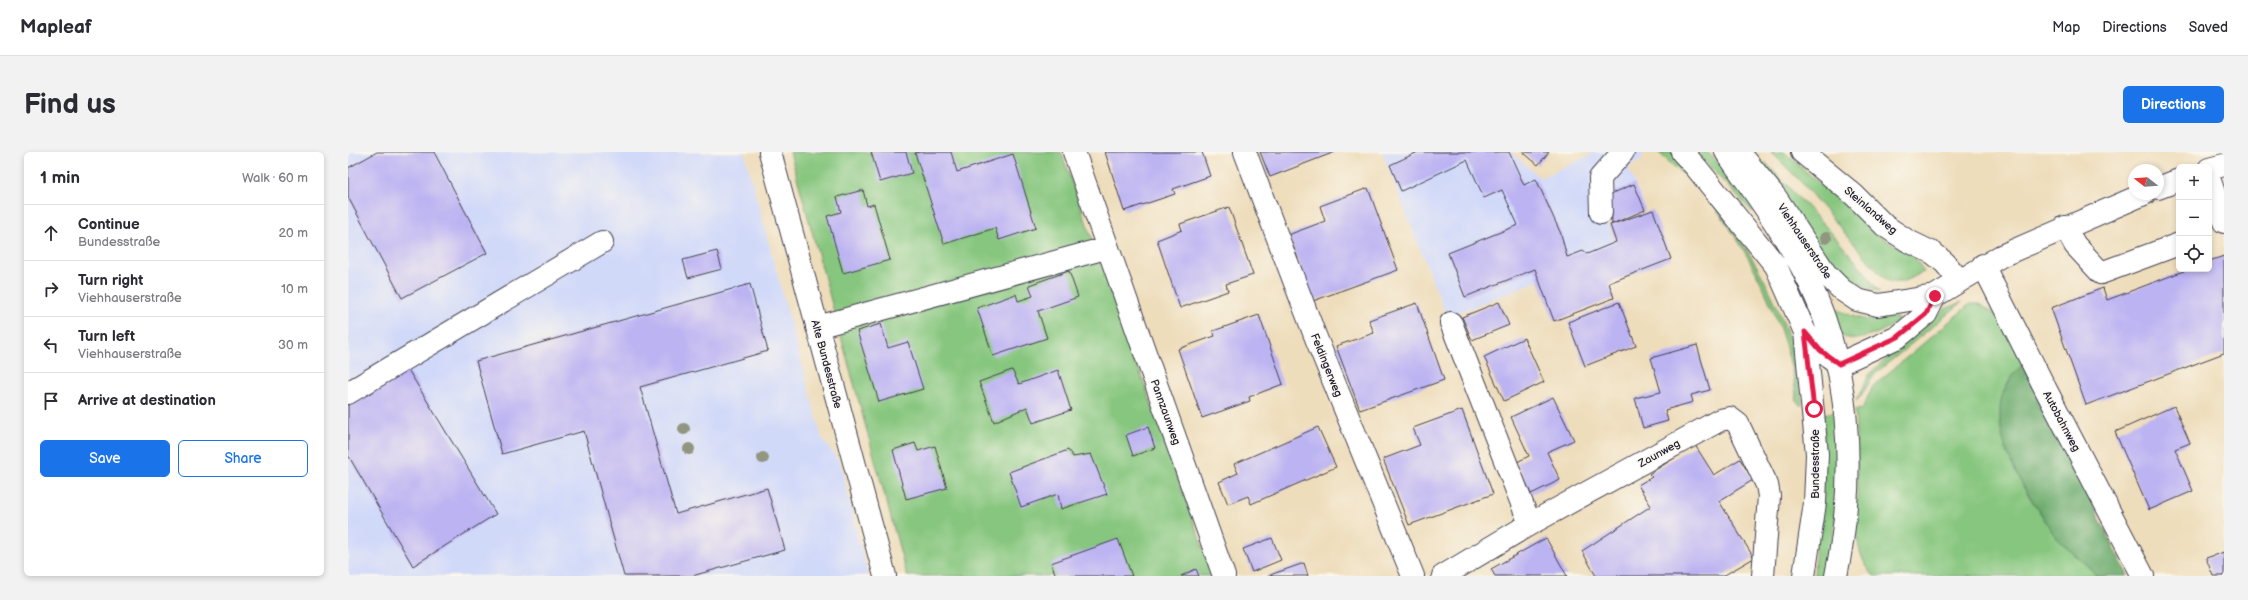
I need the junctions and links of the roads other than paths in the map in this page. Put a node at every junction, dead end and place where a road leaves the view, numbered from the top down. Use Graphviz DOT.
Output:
graph roads {
  1 [pos="770,152"];
  2 [pos="1074,152"];
  3 [pos="1245,152"];
  4 [pos="1623,152"];
  5 [pos="1682,152"];
  6 [pos="1726,152"];
  7 [pos="1739,152"];
  8 [pos="1802,152"];
  9 [pos="2224,165"];
  10 [pos="2212,168"];
  11 [pos="2176,181"];
  12 [pos="2164,186"];
  13 [pos="2212,187"];
  14 [pos="2130,200"];
  15 [pos="1600,213"];
  16 [pos="2224,222"];
  17 [pos="2065,227"];
  18 [pos="2224,227"];
  19 [pos="2212,232"];
  20 [pos="602,242"];
  21 [pos="2176,245"];
  22 [pos="1106,248"];
  23 [pos="1984,265"];
  24 [pos="1959,280"];
  25 [pos="1935,296"];
  26 [pos="1451,323"];
  27 [pos="817,327"];
  28 [pos="1805,332"];
  29 [pos="1839,364"];
  30 [pos="348,393"];
  31 [pos="1530,524"];
  32 [pos="885,576"];
  33 [pos="1224,576"];
  34 [pos="1413,576"];
  35 [pos="1443,576"];
  36 [pos="1763,576"];
  37 [pos="1804,576"];
  38 [pos="1836,576"];
  39 [pos="2143,576"];
  1 -- 27 [label="street, Alte Bundesstraße"];
  2 -- 22 [label="street, Pannzaunweg"];
  3 -- 34 [label="street, Feldingerweg"];
  4 -- 15 [label="street"];
  5 -- 28 [label="street, Bundesstraße"];
  6 -- 29 [label="street"];
  7 -- 25 [label="street, Viehhauserstraße"];
  8 -- 24 [label="street, Steinlandweg"];
  9 -- 10 [label="street"];
  11 -- 12 [label="street"];
  13 -- 16 [label="street"];
  14 -- 17 [label="street, Viehhauserstraße"];
  17 -- 21 [label="street"];
  17 -- 23 [label="street, Viehhauserstraße"];
  18 -- 19 [label="street"];
  20 -- 30 [label="street"];
  22 -- 27 [label="street"];
  22 -- 33 [label="street, Pannzaunweg"];
  23 -- 24 [label="street, Viehhauserstraße"];
  23 -- 39 [label="street, Autobahnweg"];
  24 -- 25 [label="street, Viehhauserstraße"];
  25 -- 29 [label="street, Viehhauserstraße"];
  26 -- 31 [label="street"];
  27 -- 32 [label="street, Alte Bundesstraße"];
  28 -- 29 [label="street"];
  28 -- 37 [label="street, Bundesstraße"];
  29 -- 38 [label="street"];
  31 -- 35 [label="street, Zaunweg"];
  31 -- 36 [label="street, Zaunweg"];
}
